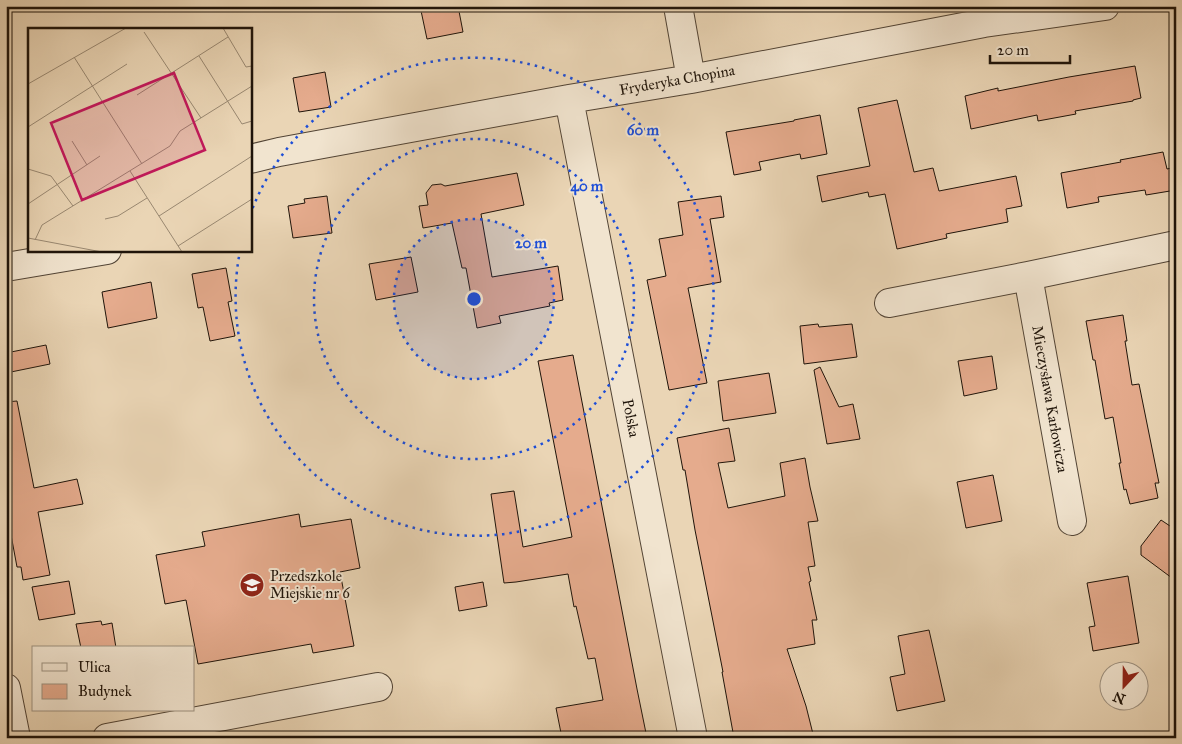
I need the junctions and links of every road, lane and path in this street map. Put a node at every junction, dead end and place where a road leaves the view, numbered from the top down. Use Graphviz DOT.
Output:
graph roads {
  1 [pos="678,6"];
  2 [pos="1105,6"];
  3 [pos="691,78"];
  4 [pos="569,98"];
  5 [pos="251,159"];
  6 [pos="1176,245"];
  7 [pos="101,251"];
  8 [pos="6,267"];
  9 [pos="1028,276"];
  10 [pos="889,303"];
  11 [pos="1072,521"];
  12 [pos="378,687"];
  13 [pos="6,688"];
  14 [pos="16,738"];
  15 [pos="107,738"];
  16 [pos="693,738"];
  1 -- 3 [label="street"];
  2 -- 3 [label="street, Fryderyka Chopina"];
  3 -- 4 [label="street, Fryderyka Chopina"];
  4 -- 5 [label="street, Fryderyka Chopina"];
  4 -- 16 [label="street, Polska"];
  6 -- 9 [label="street"];
  7 -- 8 [label="street"];
  9 -- 10 [label="street"];
  9 -- 11 [label="street, Mieczysława Karłowicza"];
  12 -- 15 [label="street"];
  13 -- 14 [label="street"];
}
